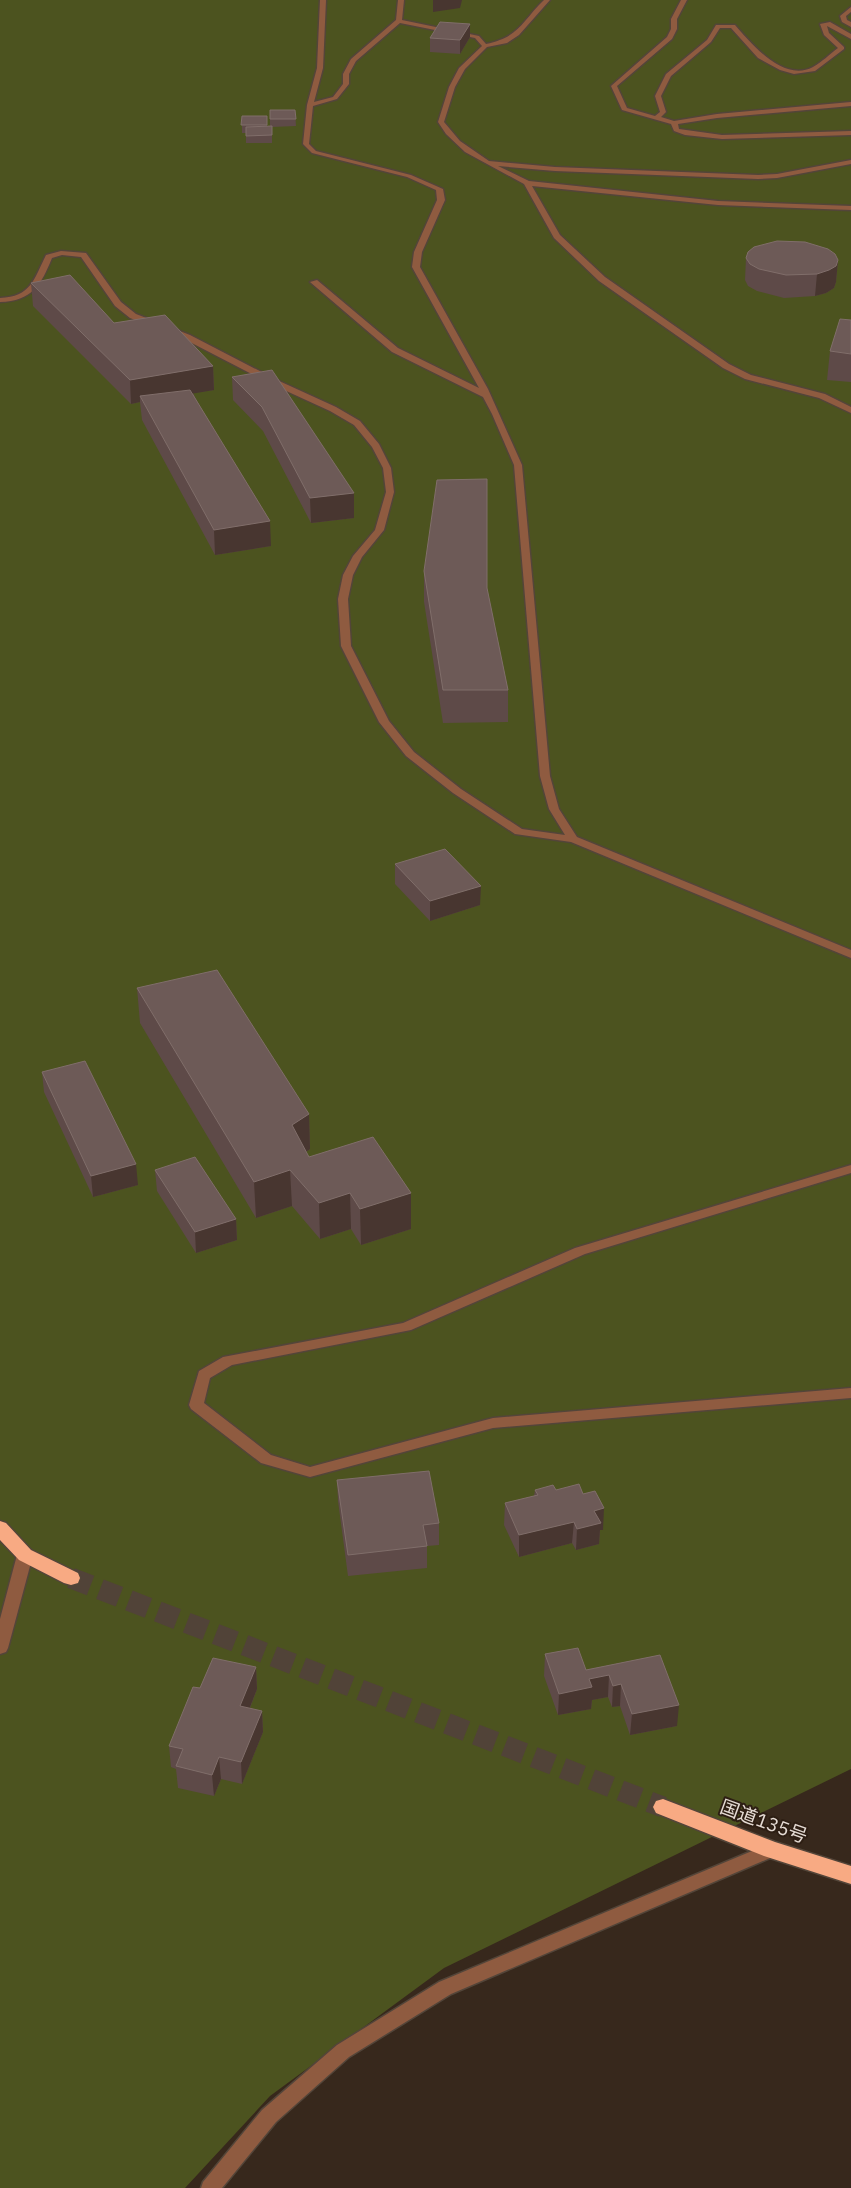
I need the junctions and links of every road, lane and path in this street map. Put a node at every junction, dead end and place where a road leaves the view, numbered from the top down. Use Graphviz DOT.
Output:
graph roads {
  1 [pos="323,0"];
  2 [pos="400,0"];
  3 [pos="547,0"];
  4 [pos="684,0"];
  5 [pos="851,9"];
  6 [pos="399,21"];
  7 [pos="851,25"];
  8 [pos="851,37"];
  9 [pos="485,46"];
  10 [pos="851,104"];
  11 [pos="310,105"];
  12 [pos="656,118"];
  13 [pos="674,123"];
  14 [pos="851,133"];
  15 [pos="851,162"];
  16 [pos="488,163"];
  17 [pos="527,182"];
  18 [pos="851,208"];
  19 [pos="314,282"];
  20 [pos="0,300"];
  21 [pos="486,395"];
  22 [pos="851,410"];
  23 [pos="573,839"];
  24 [pos="851,954"];
  25 [pos="851,1168"];
  26 [pos="851,1393"];
  27 [pos="0,1528"];
  28 [pos="25,1555"];
  29 [pos="71,1578"];
  30 [pos="0,1648"];
  31 [pos="663,1807"];
  32 [pos="771,1850"];
  33 [pos="851,1874"];
  34 [pos="210,2188"];
  1 -- 11 [label="street"];
  2 -- 6 [label="street"];
  3 -- 9 [label="street"];
  4 -- 12 [label="street"];
  5 -- 7 [label="street"];
  6 -- 9 [label="street"];
  6 -- 11 [label="street"];
  8 -- 12 [label="street"];
  9 -- 16 [label="street"];
  10 -- 13 [label="street"];
  11 -- 21 [label="street"];
  12 -- 13 [label="street"];
  13 -- 14 [label="street"];
  15 -- 16 [label="street"];
  16 -- 17 [label="street"];
  17 -- 18 [label="street"];
  17 -- 22 [label="street"];
  19 -- 21 [label="street"];
  20 -- 23 [label="street"];
  21 -- 23 [label="street"];
  23 -- 24 [label="street"];
  25 -- 26 [label="street"];
  27 -- 28 [label="highway"];
  28 -- 29 [label="highway"];
  28 -- 30 [label="street"];
  31 -- 32 [label="highway, 国道135号"];
  32 -- 33 [label="highway, 国道135号"];
  32 -- 34 [label="street"];
}
